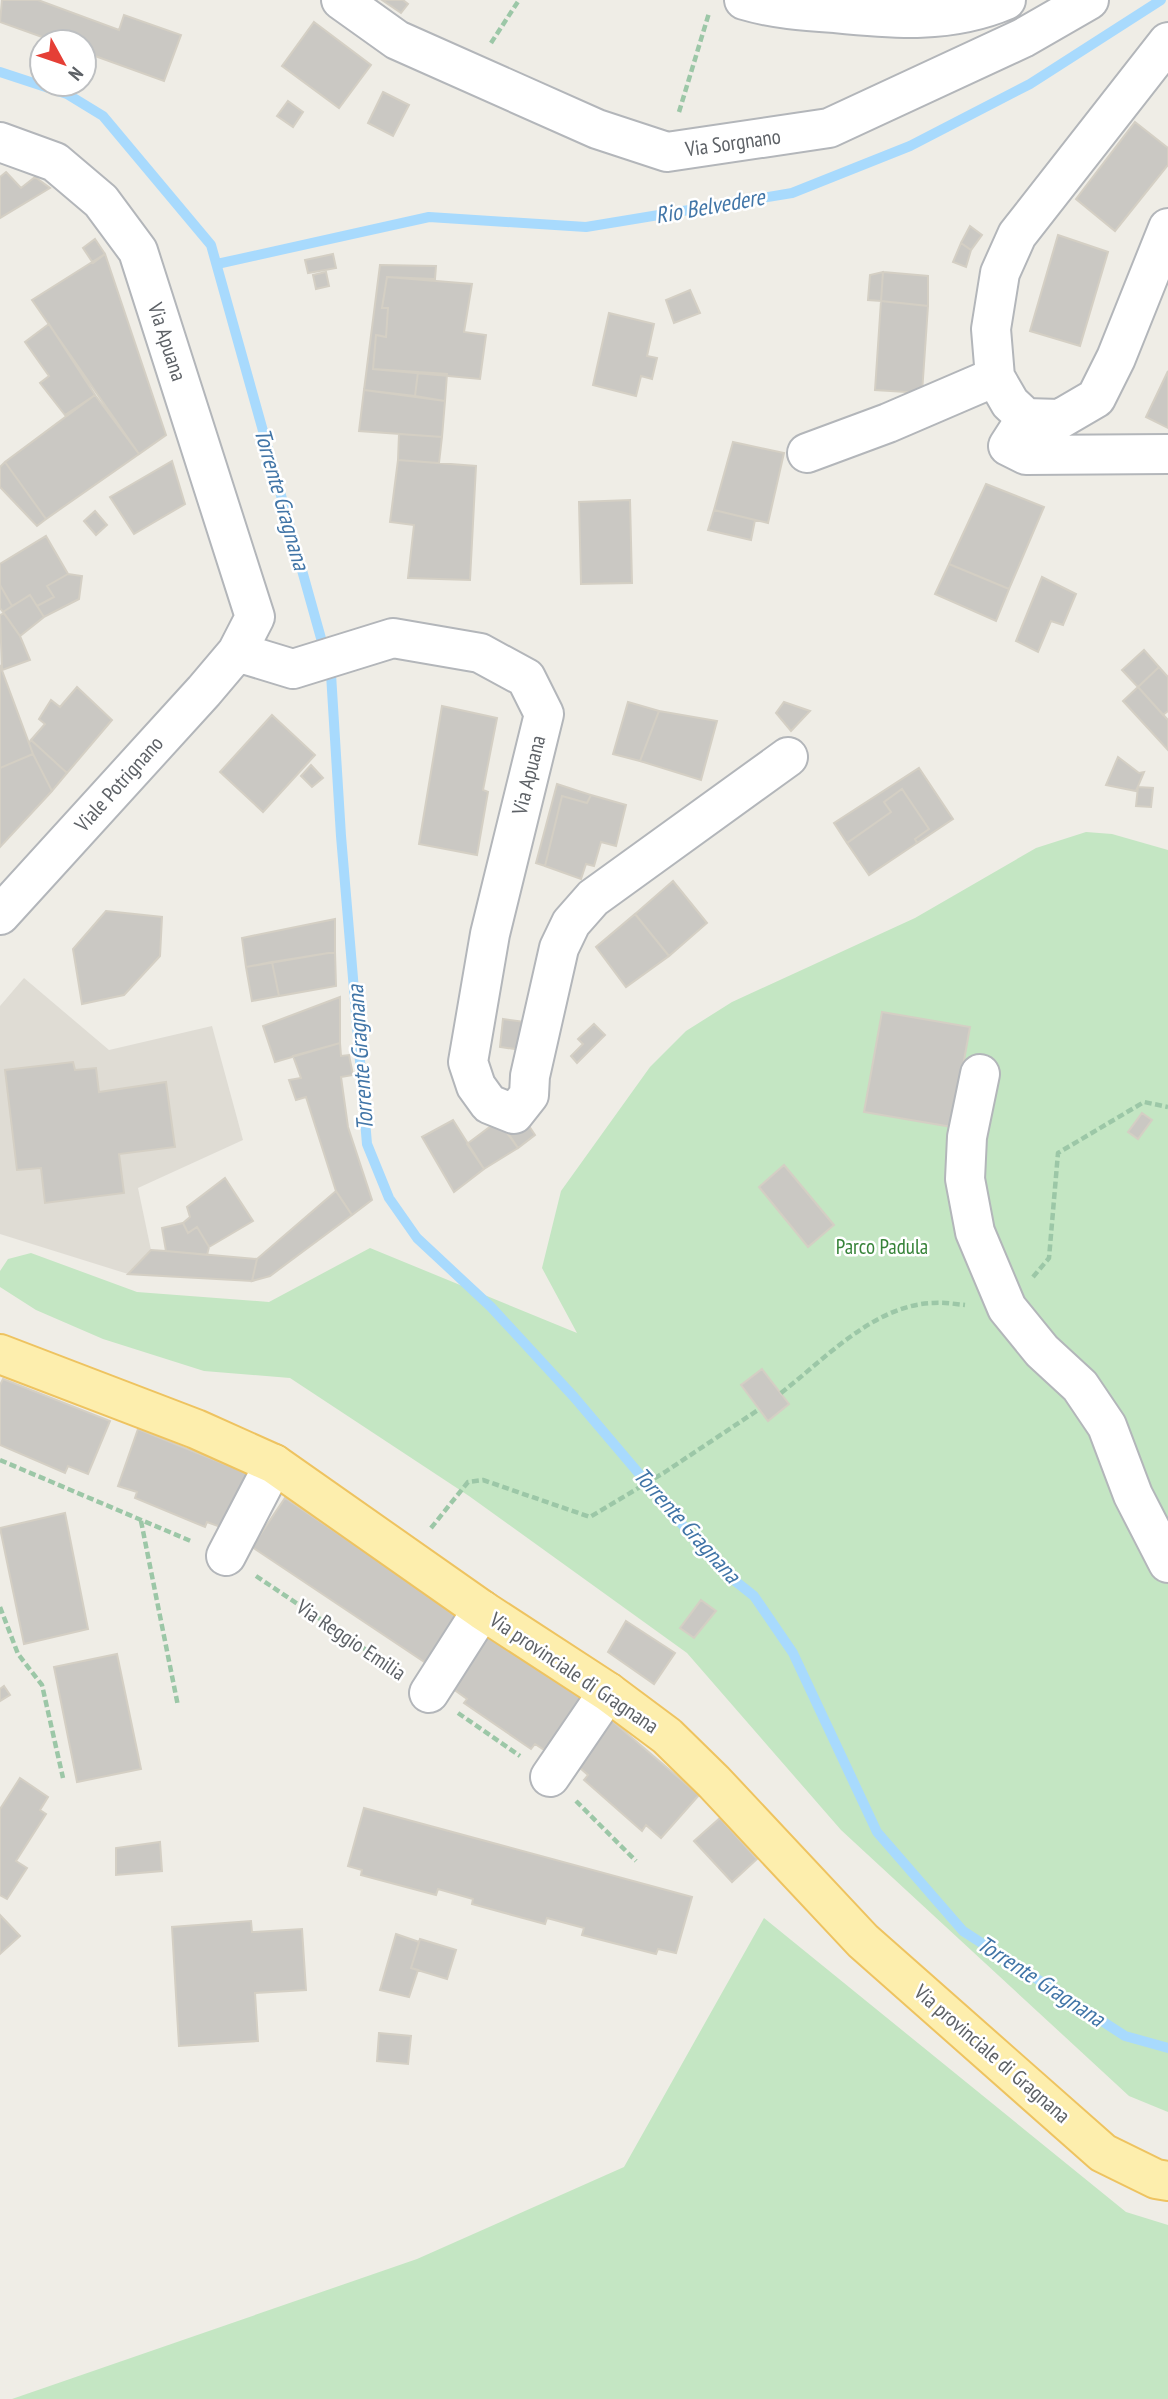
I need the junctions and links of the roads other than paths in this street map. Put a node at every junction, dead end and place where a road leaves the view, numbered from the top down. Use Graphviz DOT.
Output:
graph roads {
  1 [pos="341,0"];
  2 [pos="1006,0"];
  3 [pos="1089,0"];
  4 [pos="727,6"];
  5 [pos="887,8"];
  6 [pos="1168,41"];
  7 [pos="0,142"];
  8 [pos="1168,228"];
  9 [pos="995,377"];
  10 [pos="1026,418"];
  11 [pos="807,453"];
  12 [pos="1168,454"];
  13 [pos="237,652"];
  14 [pos="788,757"];
  15 [pos="0,915"];
  16 [pos="980,1074"];
  17 [pos="0,1354"];
  18 [pos="274,1464"];
  19 [pos="226,1556"];
  20 [pos="1168,1563"];
  21 [pos="482,1610"];
  22 [pos="608,1692"];
  23 [pos="429,1693"];
  24 [pos="550,1777"];
  25 [pos="1168,2181"];
  1 -- 3 [label="street, Via Sorgnano"];
  2 -- 5 [label="street"];
  4 -- 5 [label="street"];
  6 -- 9 [label="street"];
  7 -- 13 [label="street, Via Apuana"];
  8 -- 10 [label="street"];
  9 -- 10 [label="street"];
  9 -- 11 [label="street"];
  10 -- 12 [label="street"];
  13 -- 14 [label="street, Via Apuana"];
  13 -- 15 [label="street, Viale Potrignano"];
  16 -- 20 [label="street"];
  17 -- 18 [label="main road, Via provinciale di Gragnana"];
  18 -- 19 [label="street"];
  18 -- 21 [label="main road, Via provinciale di Gragnana"];
  21 -- 22 [label="main road, Via provinciale di Gragnana"];
  21 -- 23 [label="street"];
  22 -- 24 [label="street"];
  22 -- 25 [label="main road, Via provinciale di Gragnana"];
}
